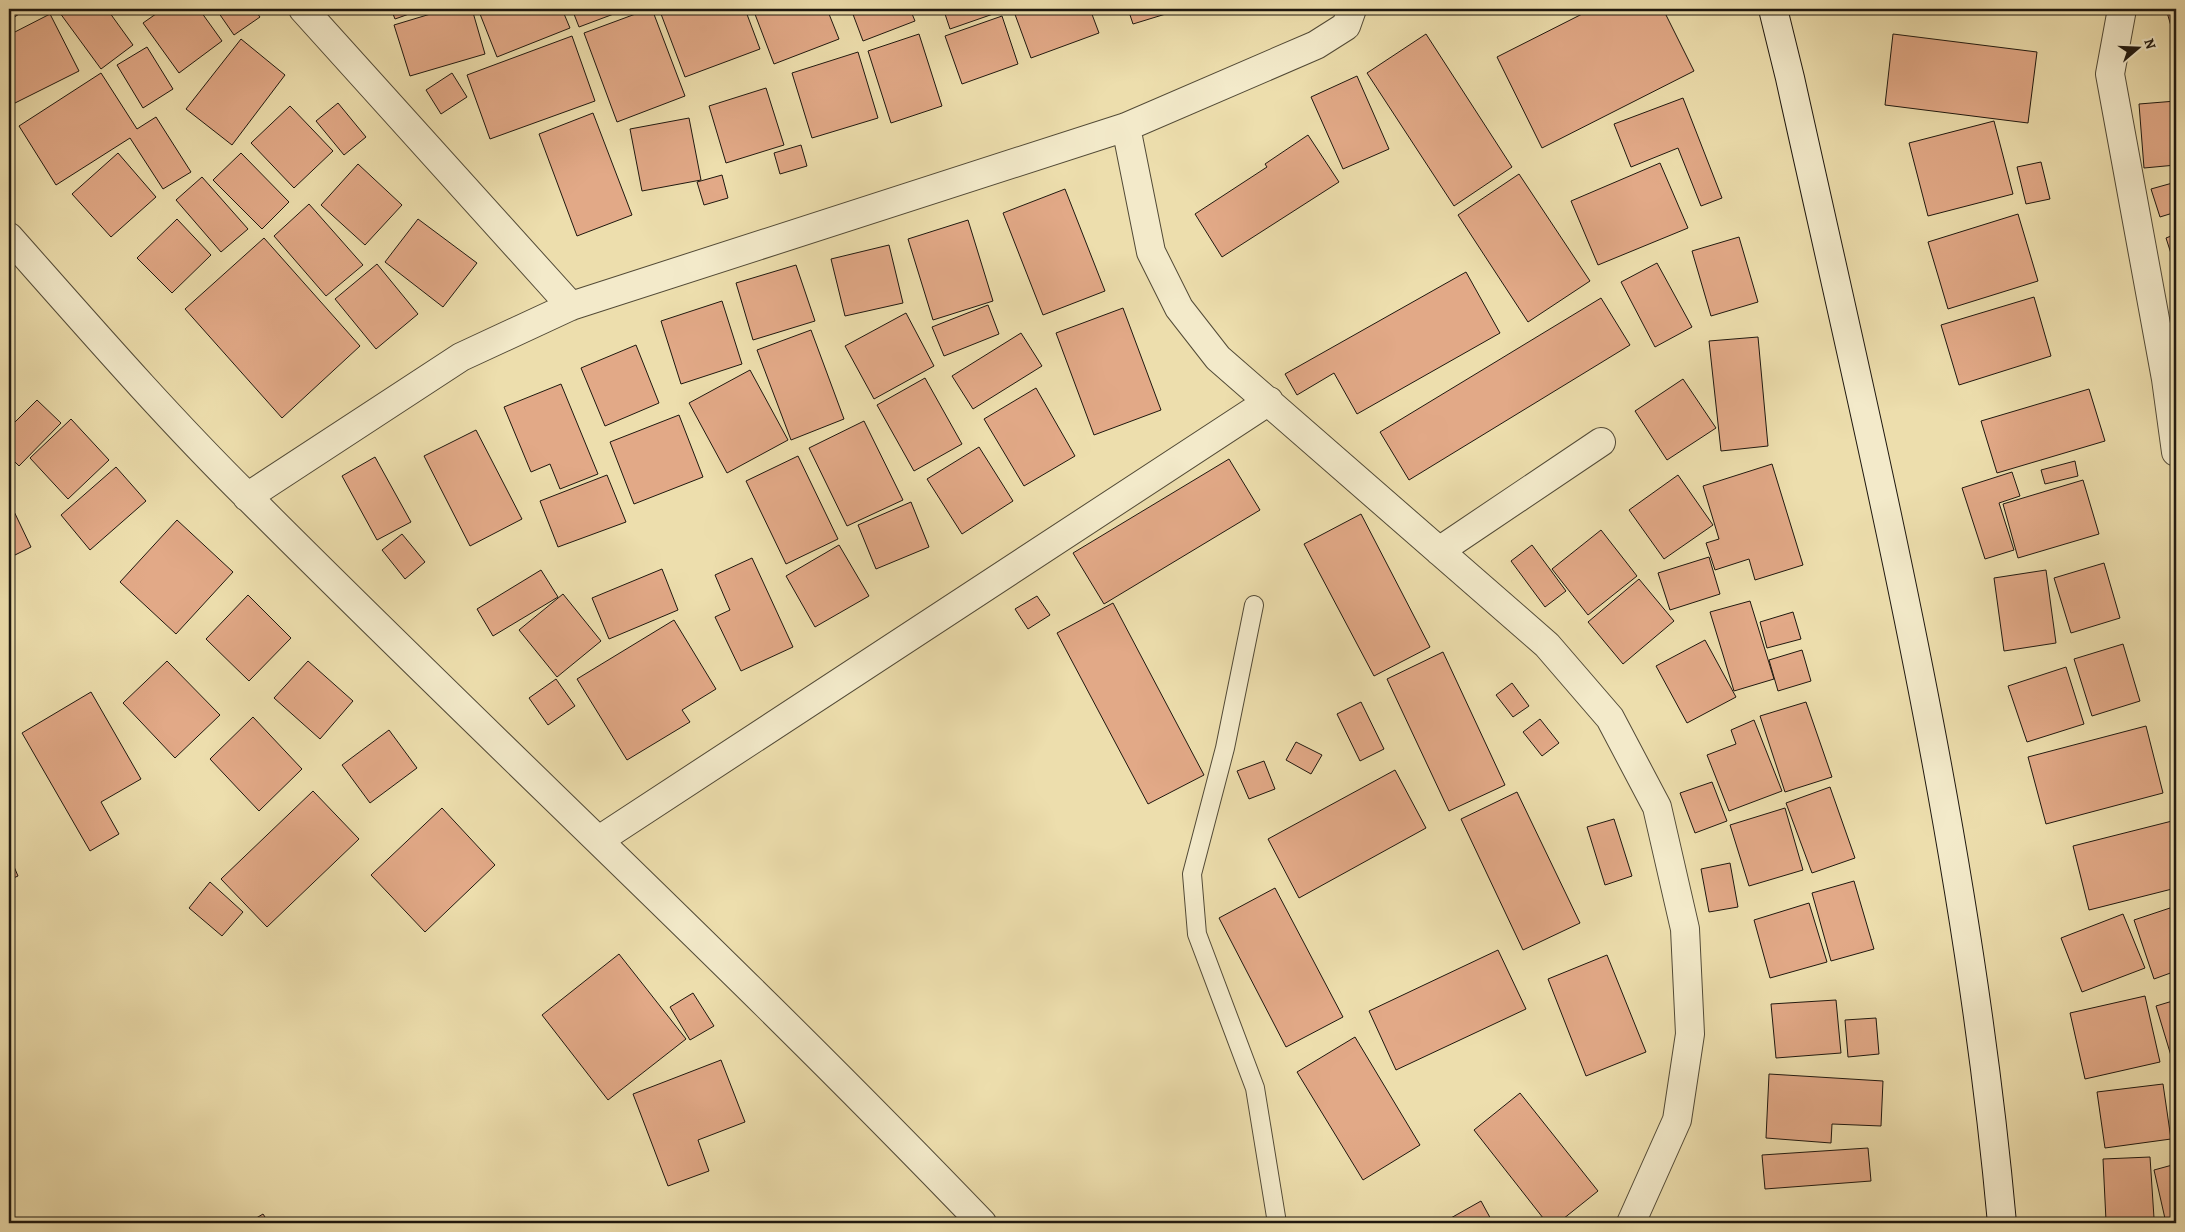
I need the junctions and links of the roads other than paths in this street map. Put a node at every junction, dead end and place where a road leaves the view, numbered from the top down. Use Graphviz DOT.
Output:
graph roads {
  1 [pos="302,9"];
  2 [pos="1352,9"];
  3 [pos="1773,9"];
  4 [pos="2122,9"];
  5 [pos="1126,127"];
  6 [pos="9,236"];
  7 [pos="571,306"];
  8 [pos="2171,378"];
  9 [pos="1268,401"];
  10 [pos="1601,442"];
  11 [pos="2176,452"];
  12 [pos="247,496"];
  13 [pos="1439,551"];
  14 [pos="1254,605"];
  15 [pos="599,840"];
  16 [pos="982,1223"];
  17 [pos="1277,1223"];
  18 [pos="1631,1223"];
  19 [pos="2002,1223"];
  1 -- 7 [label="street"];
  2 -- 5 [label="street"];
  3 -- 19 [label="street"];
  4 -- 8 [label="street"];
  5 -- 7 [label="street"];
  5 -- 9 [label="street"];
  6 -- 12 [label="street"];
  7 -- 12 [label="street"];
  8 -- 11 [label="street"];
  9 -- 13 [label="street"];
  9 -- 15 [label="street"];
  10 -- 13 [label="street"];
  12 -- 15 [label="street"];
  13 -- 18 [label="street"];
  14 -- 17 [label="lane"];
  15 -- 16 [label="street"];
}
